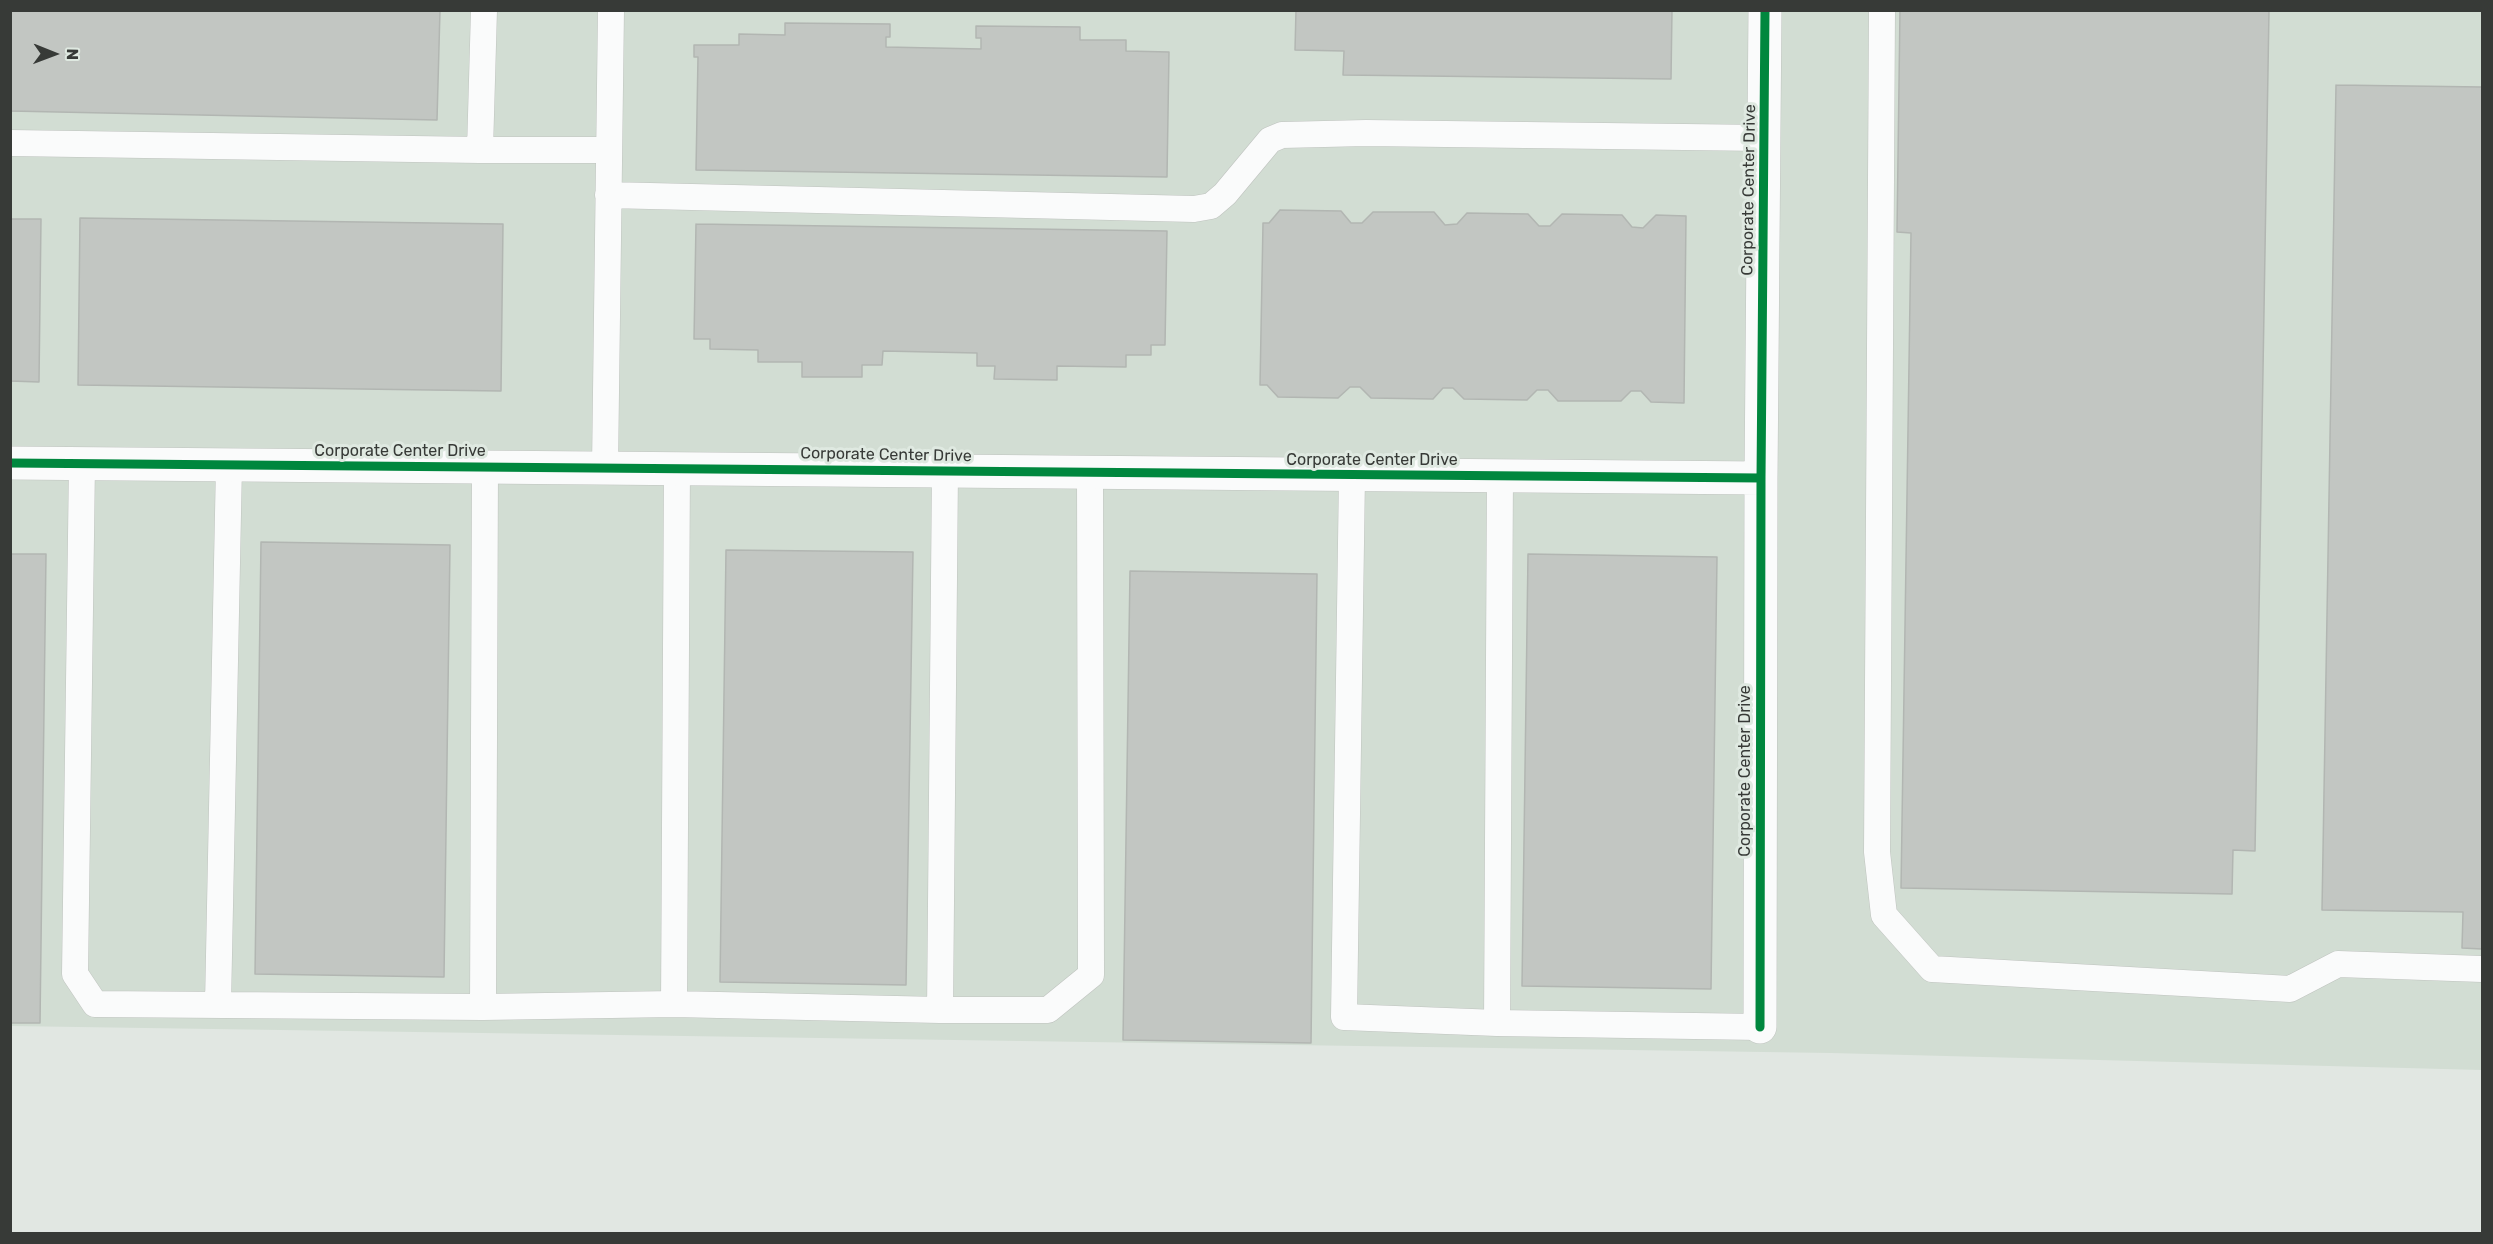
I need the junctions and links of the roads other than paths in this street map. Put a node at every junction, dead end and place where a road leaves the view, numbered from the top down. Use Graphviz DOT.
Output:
graph roads {
  1 [pos="484,10"];
  2 [pos="611,10"];
  3 [pos="1766,10"];
  4 [pos="1882,10"];
  5 [pos="1764,138"];
  6 [pos="10,143"];
  7 [pos="480,150"];
  8 [pos="609,150"];
  9 [pos="608,195"];
  10 [pos="10,463"];
  11 [pos="82,463"];
  12 [pos="229,465"];
  13 [pos="484,467"];
  14 [pos="605,468"];
  15 [pos="677,468"];
  16 [pos="945,471"];
  17 [pos="1090,472"];
  18 [pos="1352,475"];
  19 [pos="1500,476"];
  20 [pos="1761,478"];
  21 [pos="2482,969"];
  22 [pos="218,1004"];
  23 [pos="674,1004"];
  24 [pos="483,1007"];
  25 [pos="940,1010"];
  26 [pos="1497,1023"];
  27 [pos="1760,1027"];
  1 -- 7 [label="lane"];
  2 -- 8 [label="lane"];
  3 -- 5 [label="street, Corporate Center Drive"];
  4 -- 21 [label="lane"];
  5 -- 9 [label="lane"];
  5 -- 20 [label="street, Corporate Center Drive"];
  6 -- 7 [label="lane"];
  7 -- 8 [label="lane"];
  8 -- 9 [label="lane"];
  9 -- 14 [label="lane"];
  10 -- 11 [label="street, Corporate Center Drive"];
  11 -- 12 [label="street, Corporate Center Drive"];
  11 -- 22 [label="lane"];
  12 -- 13 [label="street, Corporate Center Drive"];
  12 -- 22 [label="lane"];
  13 -- 14 [label="street, Corporate Center Drive"];
  13 -- 24 [label="lane"];
  14 -- 15 [label="street, Corporate Center Drive"];
  15 -- 16 [label="street, Corporate Center Drive"];
  15 -- 23 [label="lane"];
  16 -- 17 [label="street, Corporate Center Drive"];
  16 -- 25 [label="lane"];
  17 -- 18 [label="street, Corporate Center Drive"];
  17 -- 25 [label="lane"];
  18 -- 19 [label="street, Corporate Center Drive"];
  18 -- 26 [label="lane"];
  19 -- 20 [label="street, Corporate Center Drive"];
  19 -- 26 [label="lane"];
  20 -- 27 [label="street, Corporate Center Drive"];
  22 -- 24 [label="lane"];
  23 -- 24 [label="lane"];
  23 -- 25 [label="lane"];
  26 -- 27 [label="lane"];
}
